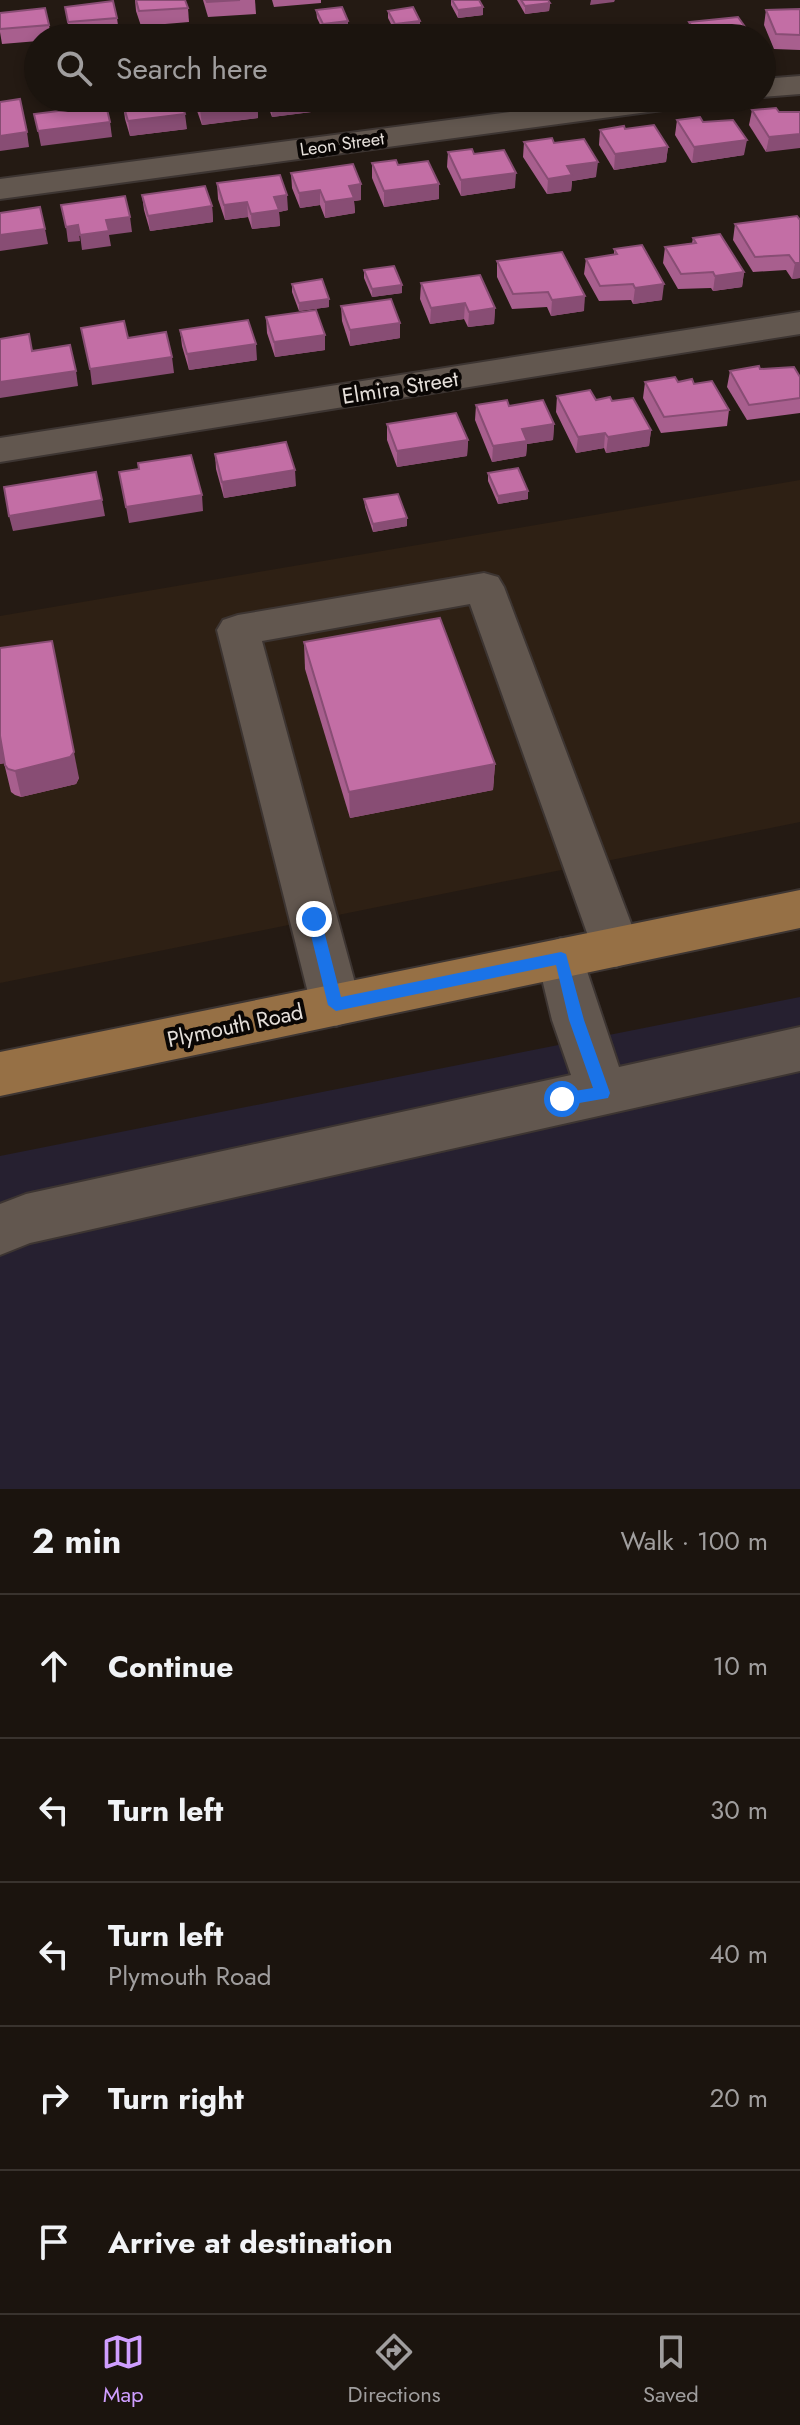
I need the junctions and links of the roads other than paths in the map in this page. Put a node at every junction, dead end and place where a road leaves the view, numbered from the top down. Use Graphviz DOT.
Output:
graph roads {
  1 [pos="800,85"];
  2 [pos="776,87"];
  3 [pos="580,112"];
  4 [pos="0,189"];
  5 [pos="800,323"];
  6 [pos="0,450"];
  7 [pos="800,909"];
  8 [pos="616,947"];
  9 [pos="561,958"];
  10 [pos="336,1005"];
  11 [pos="800,1049"];
  12 [pos="0,1074"];
  13 [pos="603,1093"];
  14 [pos="0,1230"];
  1 -- 2 [label="street"];
  3 -- 4 [label="street, Leon Street"];
  5 -- 6 [label="street, Elmira Street"];
  7 -- 8 [label="main road, Plymouth Road"];
  8 -- 9 [label="main road, Plymouth Road"];
  8 -- 10 [label="street"];
  9 -- 10 [label="main road, Plymouth Road"];
  9 -- 13 [label="street"];
  10 -- 12 [label="main road, Plymouth Road"];
  11 -- 13 [label="street"];
  13 -- 14 [label="street"];
}
